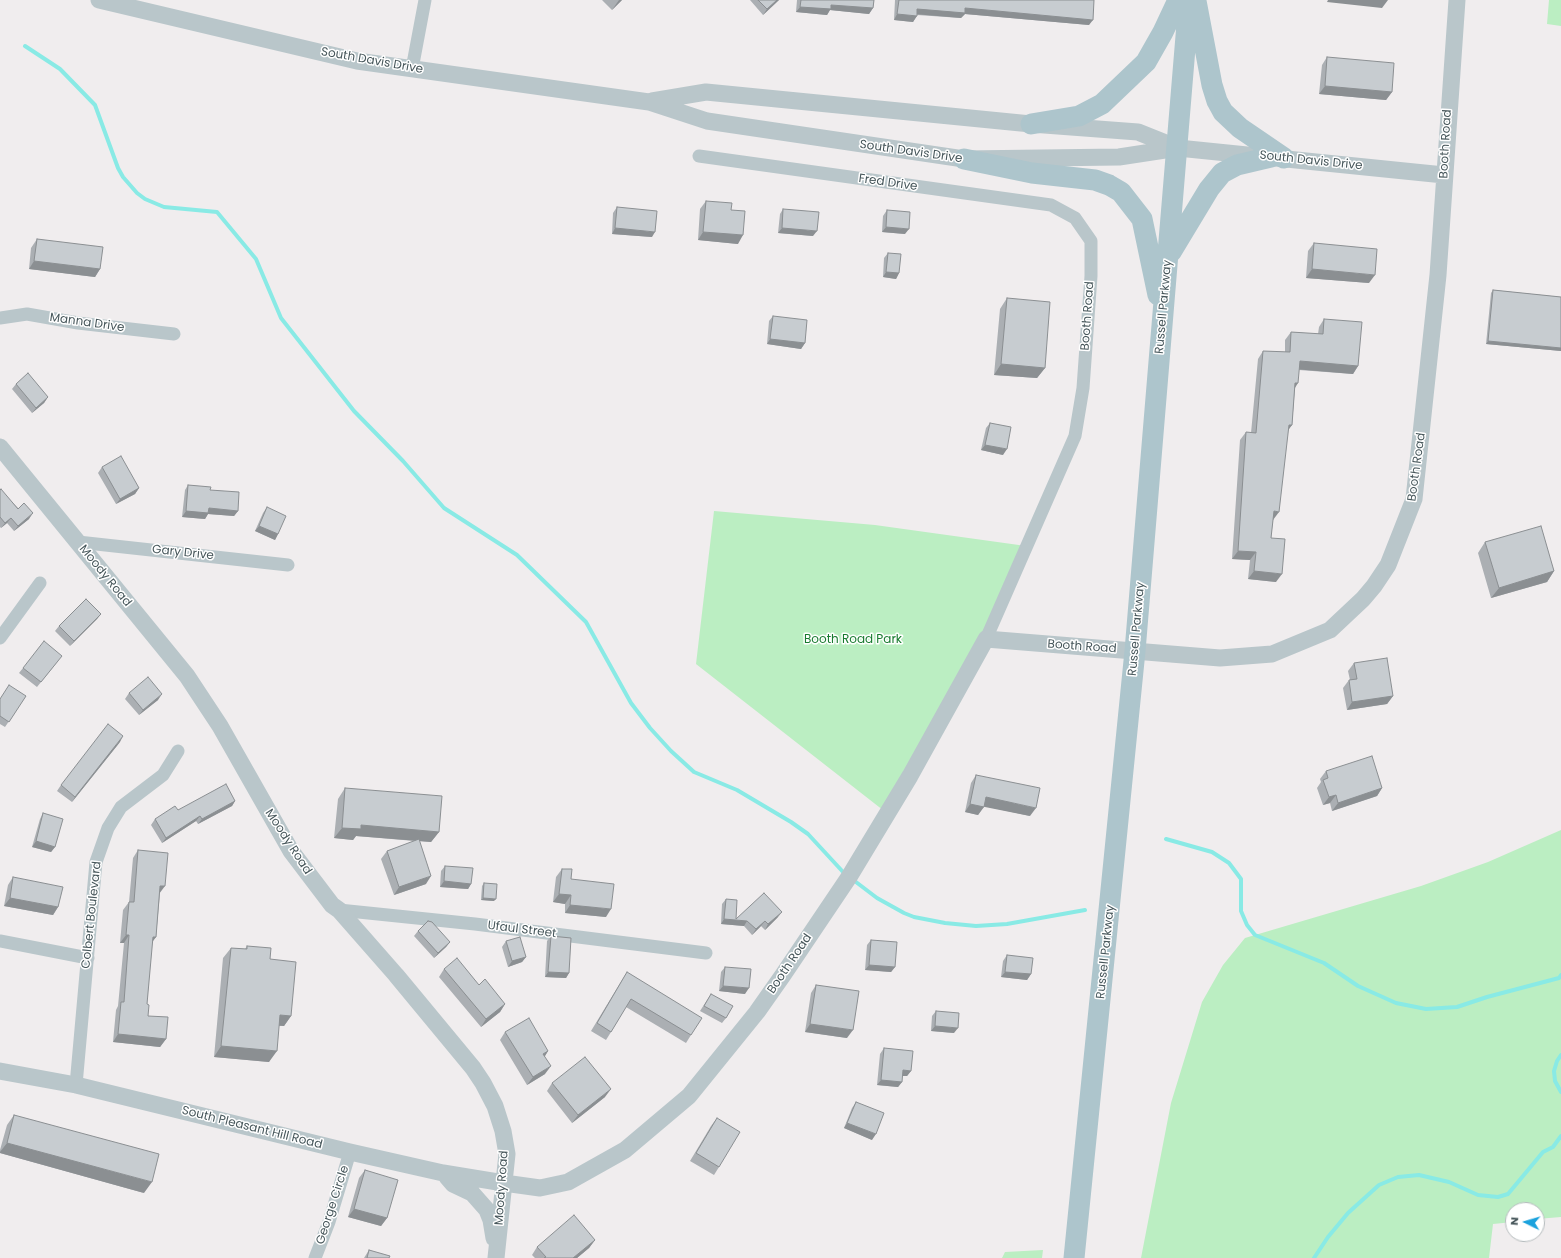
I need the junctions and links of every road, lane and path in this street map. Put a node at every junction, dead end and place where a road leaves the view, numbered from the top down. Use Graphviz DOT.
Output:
graph roads {
  1 [pos="99,0"];
  2 [pos="425,0"];
  3 [pos="1178,0"];
  4 [pos="1189,0"];
  5 [pos="1196,0"];
  6 [pos="1457,0"];
  7 [pos="412,68"];
  8 [pos="649,102"];
  9 [pos="1031,124"];
  10 [pos="1178,148"];
  11 [pos="699,156"];
  12 [pos="1278,158"];
  13 [pos="964,159"];
  14 [pos="1444,175"];
  15 [pos="1074,218"];
  16 [pos="1168,256"];
  17 [pos="0,318"];
  18 [pos="1163,319"];
  19 [pos="174,334"];
  20 [pos="0,447"];
  21 [pos="78,542"];
  22 [pos="288,564"];
  23 [pos="40,583"];
  24 [pos="0,638"];
  25 [pos="986,639"];
  26 [pos="1135,651"];
  27 [pos="178,751"];
  28 [pos="339,910"];
  29 [pos="0,940"];
  30 [pos="706,953"];
  31 [pos="88,958"];
  32 [pos="0,1071"];
  33 [pos="76,1085"];
  34 [pos="350,1152"];
  35 [pos="442,1173"];
  36 [pos="504,1183"];
  37 [pos="1075,1253"];
  38 [pos="315,1258"];
  39 [pos="496,1258"];
  1 -- 7 [label="street, South Davis Drive"];
  2 -- 7 [label="street"];
  3 -- 9 [label="main road"];
  4 -- 10 [label="main road, Russell Parkway"];
  5 -- 12 [label="main road"];
  6 -- 14 [label="street, Booth Road"];
  7 -- 8 [label="street, South Davis Drive"];
  8 -- 9 [label="street, South Davis Drive"];
  8 -- 13 [label="street, South Davis Drive"];
  9 -- 10 [label="street, South Davis Drive"];
  10 -- 12 [label="street, South Davis Drive"];
  10 -- 13 [label="street, South Davis Drive"];
  10 -- 16 [label="main road, Russell Parkway"];
  11 -- 15 [label="street, Fred Drive"];
  12 -- 14 [label="street, South Davis Drive"];
  12 -- 16 [label="main road"];
  13 -- 18 [label="main road"];
  14 -- 26 [label="street, Booth Road"];
  15 -- 25 [label="street, Booth Road"];
  16 -- 18 [label="main road, Russell Parkway"];
  17 -- 19 [label="street, Manna Drive"];
  18 -- 26 [label="main road, Russell Parkway"];
  20 -- 21 [label="street, Moody Road"];
  21 -- 22 [label="street, Gary Drive"];
  21 -- 28 [label="street, Moody Road"];
  23 -- 24 [label="street"];
  25 -- 26 [label="street, Booth Road"];
  25 -- 36 [label="street, Booth Road"];
  26 -- 37 [label="main road, Russell Parkway"];
  27 -- 31 [label="street, Colbert Boulevard"];
  28 -- 30 [label="street, Ufaul Street"];
  28 -- 36 [label="street, Moody Road"];
  29 -- 31 [label="street"];
  31 -- 33 [label="street, Colbert Boulevard"];
  32 -- 33 [label="street, South Pleasant Hill Road"];
  33 -- 34 [label="street, South Pleasant Hill Road"];
  34 -- 35 [label="street, South Pleasant Hill Road"];
  34 -- 38 [label="street, George Circle"];
  35 -- 36 [label="street, South Pleasant Hill Road"];
  35 -- 39 [label="street"];
  36 -- 39 [label="street, Moody Road"];
}
